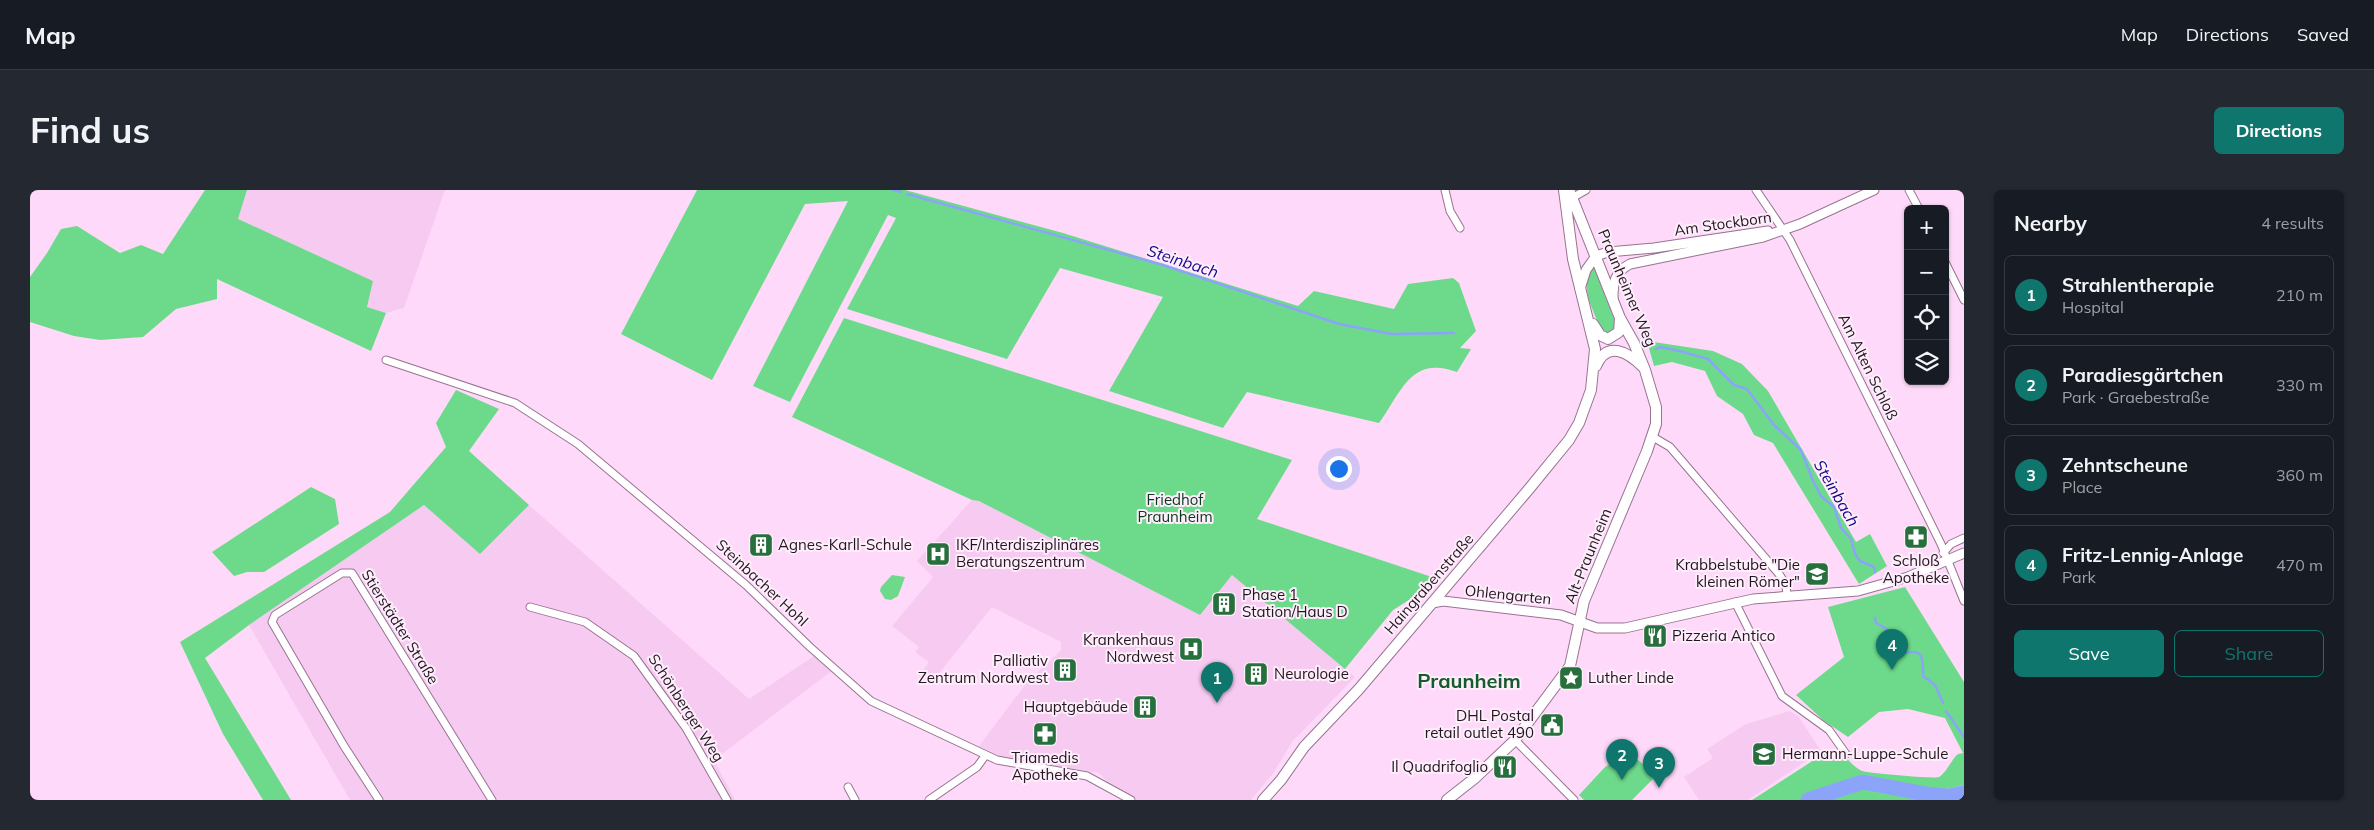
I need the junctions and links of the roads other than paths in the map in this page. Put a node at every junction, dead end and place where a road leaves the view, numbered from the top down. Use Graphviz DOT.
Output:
graph roads {
  1 [pos="1445,190"];
  2 [pos="1564,190"];
  3 [pos="1586,190"];
  4 [pos="1756,190"];
  5 [pos="1874,190"];
  6 [pos="1909,190"];
  7 [pos="1571,194"];
  8 [pos="1917,205"];
  9 [pos="1460,228"];
  10 [pos="1783,230"];
  11 [pos="1596,256"];
  12 [pos="1949,270"];
  13 [pos="1580,289"];
  14 [pos="1612,298"];
  15 [pos="1964,300"];
  16 [pos="1588,314"];
  17 [pos="1620,318"];
  18 [pos="386,360"];
  19 [pos="1645,370"];
  20 [pos="1594,372"];
  21 [pos="1653,437"];
  22 [pos="1964,538"];
  23 [pos="1964,552"];
  24 [pos="1945,557"];
  25 [pos="1787,596"];
  26 [pos="1964,601"];
  27 [pos="1735,602"];
  28 [pos="1432,604"];
  29 [pos="530,607"];
  30 [pos="1580,621"];
  31 [pos="1515,740"];
  32 [pos="1846,754"];
  33 [pos="985,756"];
  34 [pos="848,787"];
  35 [pos="379,800"];
  36 [pos="492,800"];
  37 [pos="727,800"];
  38 [pos="856,800"];
  39 [pos="929,800"];
  40 [pos="1131,800"];
  41 [pos="1263,800"];
  42 [pos="1447,800"];
  43 [pos="1574,800"];
  1 -- 9 [label="street"];
  2 -- 13 [label="main road"];
  3 -- 7 [label="street"];
  4 -- 10 [label="street, Am Alten Schloß"];
  5 -- 10 [label="street"];
  6 -- 8 [label="street"];
  7 -- 11 [label="main road, Praunheimer Weg"];
  10 -- 11 [label="street, Am Stockborn"];
  10 -- 14 [label="street, Am Stockborn"];
  10 -- 24 [label="street, Am Alten Schloß"];
  11 -- 13 [label="street"];
  11 -- 14 [label="main road, Praunheimer Weg"];
  12 -- 15 [label="street"];
  13 -- 16 [label="main road"];
  14 -- 17 [label="main road, Praunheimer Weg"];
  16 -- 17 [label="main road"];
  16 -- 20 [label="main road"];
  17 -- 19 [label="main road, Praunheimer Weg"];
  18 -- 33 [label="street, Steinbacher Hohl"];
  19 -- 20 [label="main road"];
  19 -- 21 [label="main road, Alt-Praunheim"];
  20 -- 28 [label="main road, Haingrabenstraße"];
  21 -- 25 [label="street"];
  21 -- 30 [label="main road, Alt-Praunheim"];
  22 -- 24 [label="street"];
  23 -- 24 [label="street, Ohlengarten"];
  24 -- 25 [label="street, Ohlengarten"];
  24 -- 26 [label="street, Am Alten Schloß"];
  25 -- 27 [label="street, Ohlengarten"];
  27 -- 30 [label="street, Ohlengarten"];
  27 -- 32 [label="street"];
  28 -- 30 [label="street, Ohlengarten"];
  28 -- 41 [label="main road, Haingrabenstraße"];
  29 -- 37 [label="street, Schönberger Weg"];
  30 -- 31 [label="main road, Alt-Praunheim"];
  31 -- 42 [label="main road, Alt-Praunheim"];
  31 -- 43 [label="street"];
  33 -- 39 [label="street"];
  33 -- 40 [label="street, Steinbacher Hohl"];
  34 -- 38 [label="street"];
  35 -- 36 [label="street, Stierstädter Straße"];
}
